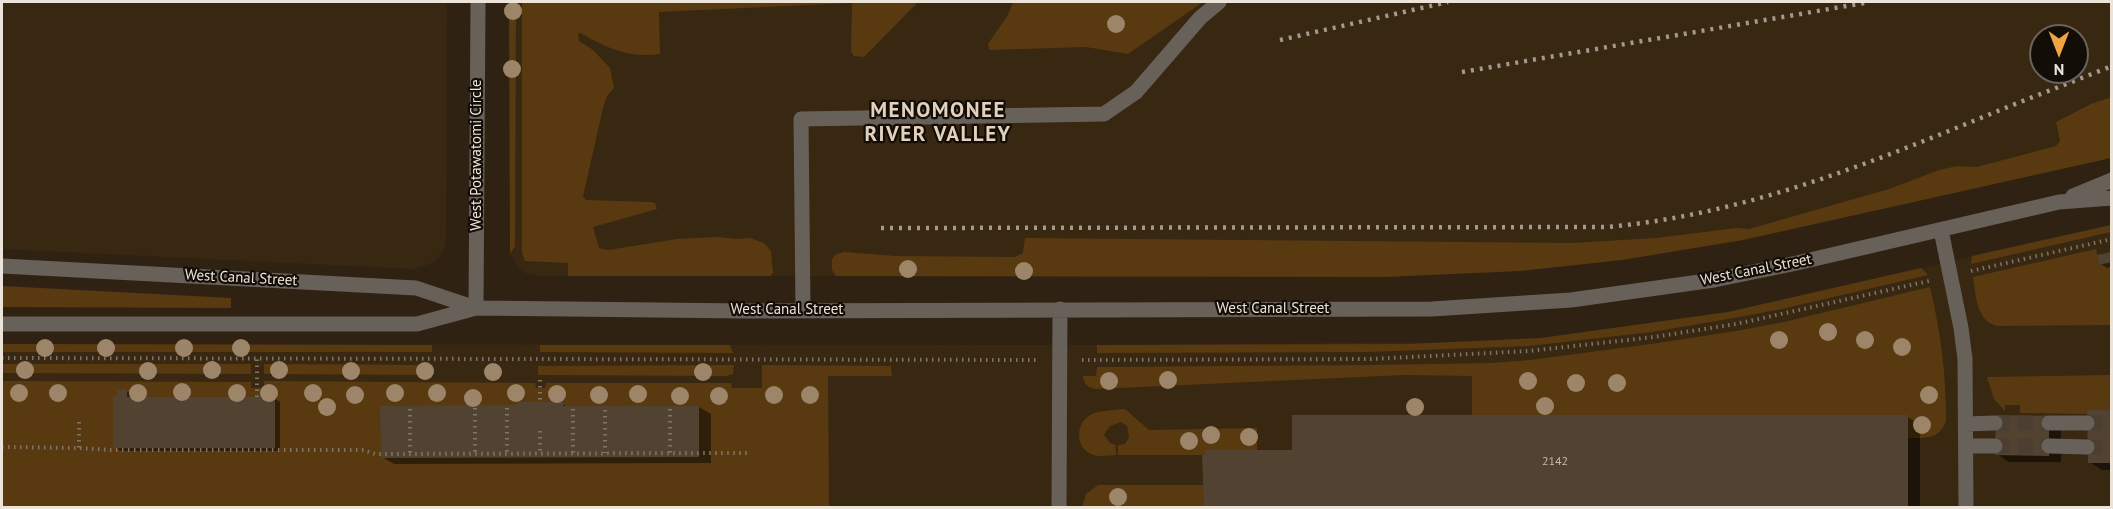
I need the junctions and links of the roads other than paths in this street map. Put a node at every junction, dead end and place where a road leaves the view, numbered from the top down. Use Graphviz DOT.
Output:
graph roads {
  1 [pos="478,2"];
  2 [pos="1219,2"];
  3 [pos="2112,180"];
  4 [pos="2112,198"];
  5 [pos="2059,202"];
  6 [pos="1941,230"];
  7 [pos="2,266"];
  8 [pos="476,308"];
  9 [pos="1060,309"];
  10 [pos="803,310"];
  11 [pos="2,324"];
  12 [pos="1995,423"];
  13 [pos="2049,423"];
  14 [pos="2087,423"];
  15 [pos="1966,424"];
  16 [pos="1966,446"];
  17 [pos="1995,446"];
  18 [pos="2049,446"];
  19 [pos="2087,447"];
  20 [pos="1059,507"];
  21 [pos="1966,507"];
  1 -- 8 [label="street, West Potawatomi Circle"];
  2 -- 10 [label="street"];
  3 -- 5 [label="street, West Canal Street"];
  4 -- 5 [label="street, West Canal Street"];
  5 -- 6 [label="street, West Canal Street"];
  6 -- 9 [label="street, West Canal Street"];
  6 -- 15 [label="street"];
  7 -- 8 [label="street, West Canal Street"];
  8 -- 10 [label="street, West Canal Street"];
  8 -- 11 [label="street, West Canal Street"];
  9 -- 10 [label="street, West Canal Street"];
  9 -- 20 [label="street"];
  12 -- 15 [label="street"];
  13 -- 14 [label="street"];
  15 -- 16 [label="street"];
  16 -- 17 [label="street"];
  16 -- 21 [label="street"];
  18 -- 19 [label="street"];
}
